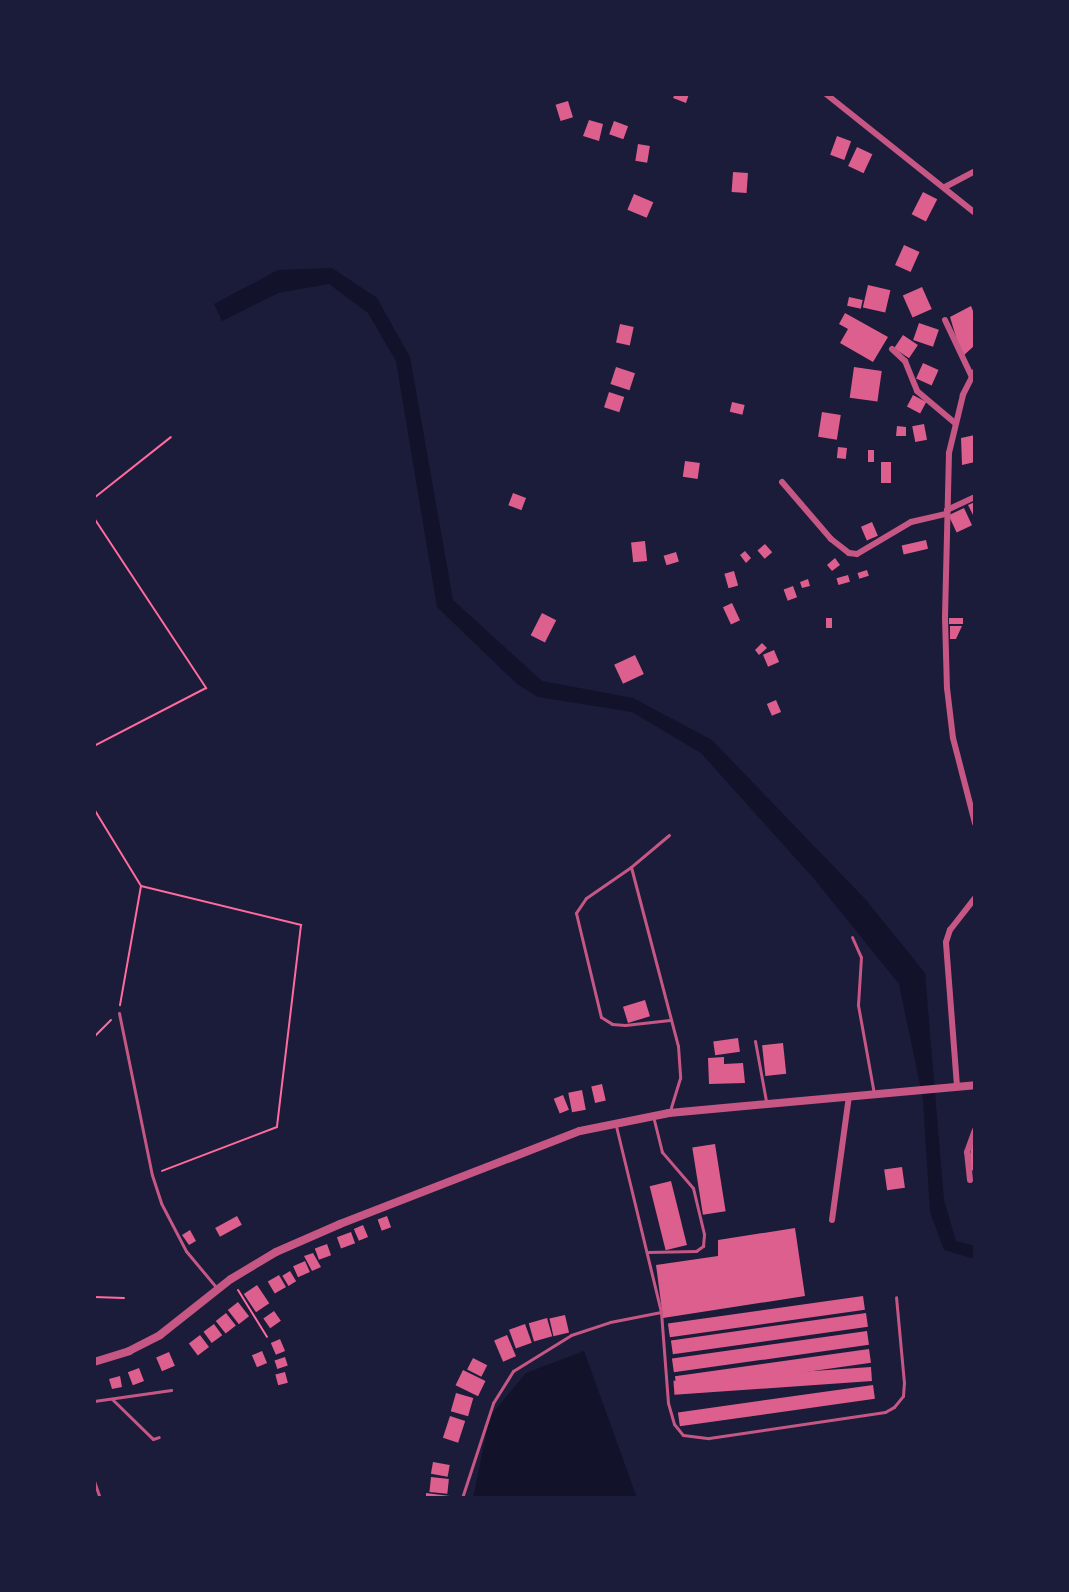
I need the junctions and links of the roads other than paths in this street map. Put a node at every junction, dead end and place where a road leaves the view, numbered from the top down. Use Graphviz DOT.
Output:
graph roads {
  1 [pos="826,94"];
  2 [pos="975,171"];
  3 [pos="945,187"];
  4 [pos="975,213"];
  5 [pos="945,320"];
  6 [pos="892,349"];
  7 [pos="973,374"];
  8 [pos="955,423"];
  9 [pos="782,482"];
  10 [pos="975,497"];
  11 [pos="947,512"];
  12 [pos="975,823"];
  13 [pos="669,835"];
  14 [pos="631,867"];
  15 [pos="975,898"];
  16 [pos="852,937"];
  17 [pos="119,1013"];
  18 [pos="670,1020"];
  19 [pos="755,1041"];
  20 [pos="975,1085"];
  21 [pos="953,1086"];
  22 [pos="874,1094"];
  23 [pos="849,1096"];
  24 [pos="766,1104"];
  25 [pos="669,1113"];
  26 [pos="653,1115"];
  27 [pos="614,1123"];
  28 [pos="975,1130"];
  29 [pos="970,1180"];
  30 [pos="832,1220"];
  31 [pos="648,1252"];
  32 [pos="218,1289"];
  33 [pos="896,1297"];
  34 [pos="661,1312"];
  35 [pos="94,1362"];
  36 [pos="171,1390"];
  37 [pos="112,1399"];
  38 [pos="94,1401"];
  39 [pos="159,1437"];
  40 [pos="94,1481"];
  41 [pos="98,1496"];
  42 [pos="462,1498"];
  1 -- 3 [label="street"];
  2 -- 3 [label="street"];
  3 -- 4 [label="street"];
  5 -- 7 [label="street"];
  6 -- 8 [label="street"];
  7 -- 8 [label="street"];
  8 -- 11 [label="street"];
  9 -- 11 [label="street"];
  10 -- 11 [label="street"];
  11 -- 12 [label="street"];
  13 -- 14 [label="lane"];
  14 -- 18 [label="lane"];
  14 -- 18 [label="lane"];
  15 -- 21 [label="street"];
  16 -- 22 [label="lane"];
  17 -- 32 [label="lane"];
  18 -- 25 [label="lane"];
  19 -- 24 [label="lane"];
  20 -- 21 [label="street"];
  21 -- 22 [label="street"];
  22 -- 23 [label="street"];
  23 -- 24 [label="street"];
  23 -- 30 [label="street"];
  24 -- 25 [label="street"];
  25 -- 26 [label="street"];
  26 -- 27 [label="street"];
  26 -- 31 [label="lane"];
  27 -- 31 [label="lane"];
  27 -- 32 [label="street"];
  28 -- 29 [label="street"];
  31 -- 34 [label="lane"];
  32 -- 35 [label="street"];
  33 -- 34 [label="lane"];
  34 -- 42 [label="lane"];
  36 -- 37 [label="lane"];
  37 -- 38 [label="lane"];
  37 -- 39 [label="lane"];
  40 -- 41 [label="lane"];
}
